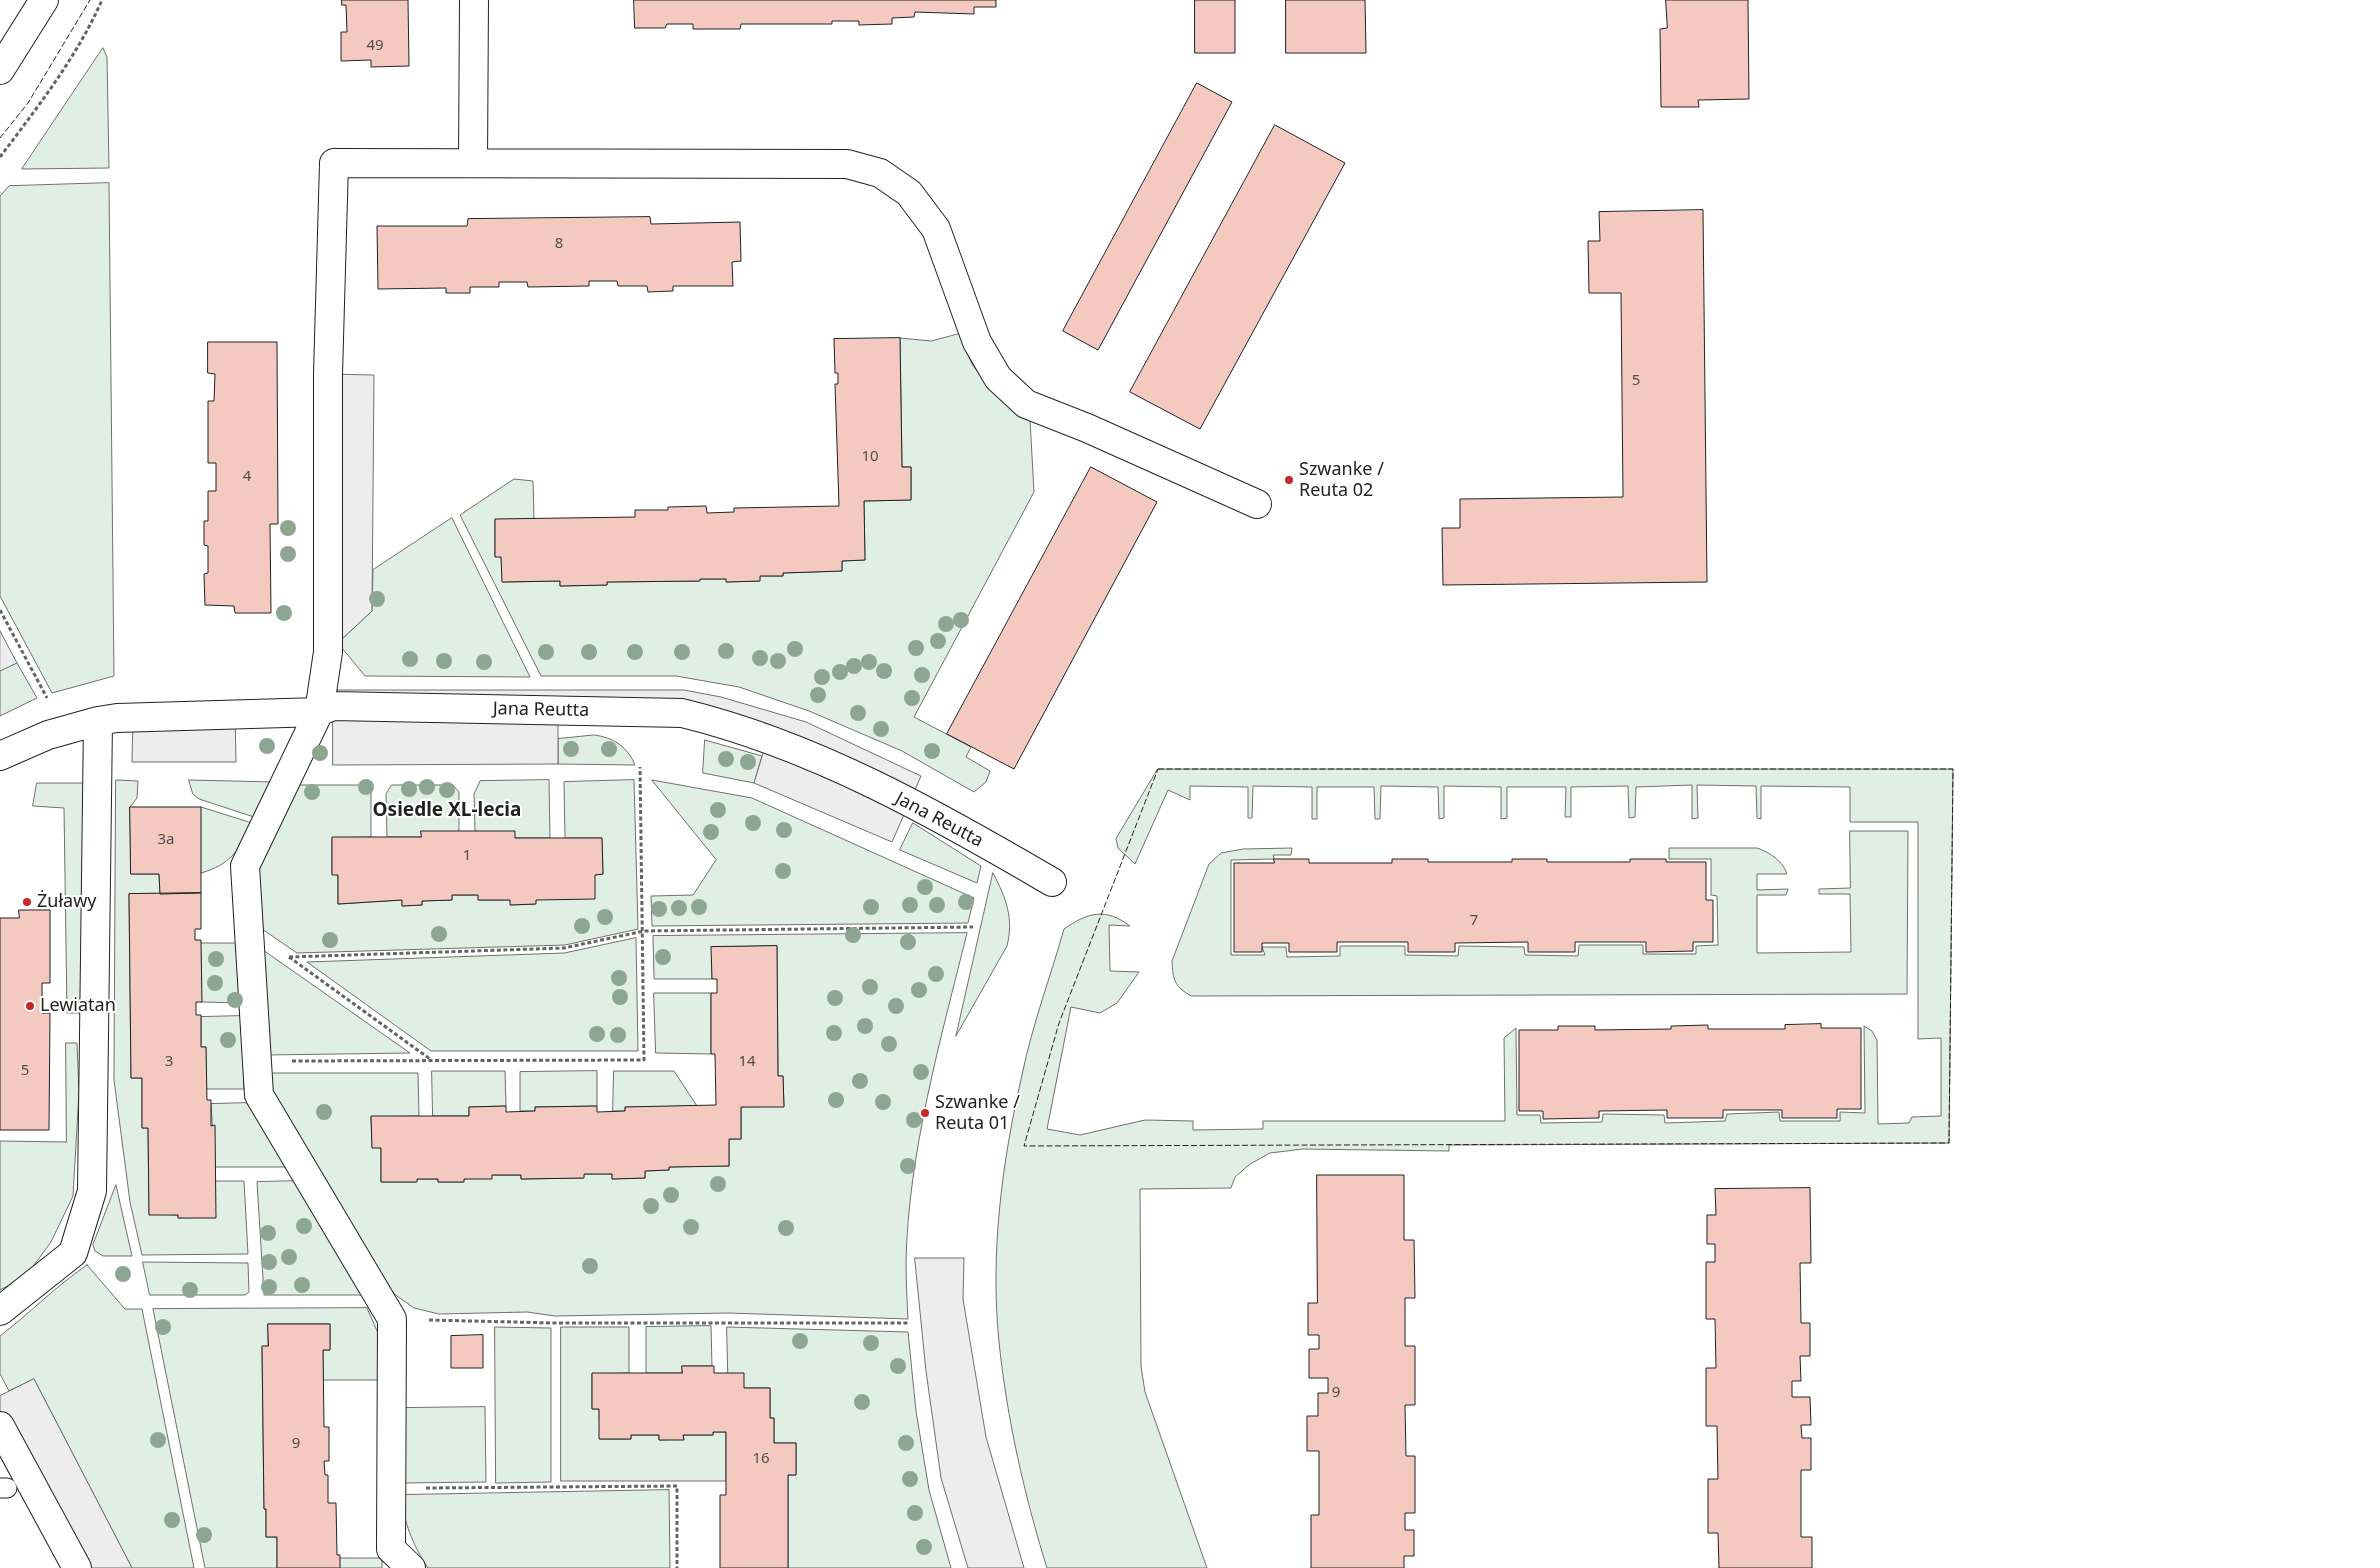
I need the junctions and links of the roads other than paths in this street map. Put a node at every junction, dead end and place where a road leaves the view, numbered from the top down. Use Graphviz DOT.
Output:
graph roads {
  1 [pos="44,0"];
  2 [pos="474,0"];
  3 [pos="0,70"];
  4 [pos="473,162"];
  5 [pos="1257,504"];
  6 [pos="319,712"];
  7 [pos="98,721"];
  8 [pos="0,756"];
  9 [pos="1052,882"];
  10 [pos="0,1311"];
  11 [pos="0,1426"];
  12 [pos="77,1568"];
  13 [pos="411,1568"];
  1 -- 3 [label="street"];
  2 -- 4 [label="street"];
  4 -- 5 [label="street"];
  4 -- 6 [label="street"];
  6 -- 7 [label="street, Jana Reutta"];
  6 -- 9 [label="street, Jana Reutta"];
  6 -- 13 [label="street"];
  7 -- 8 [label="street, Jana Reutta"];
  7 -- 10 [label="street"];
  11 -- 12 [label="street"];
}
